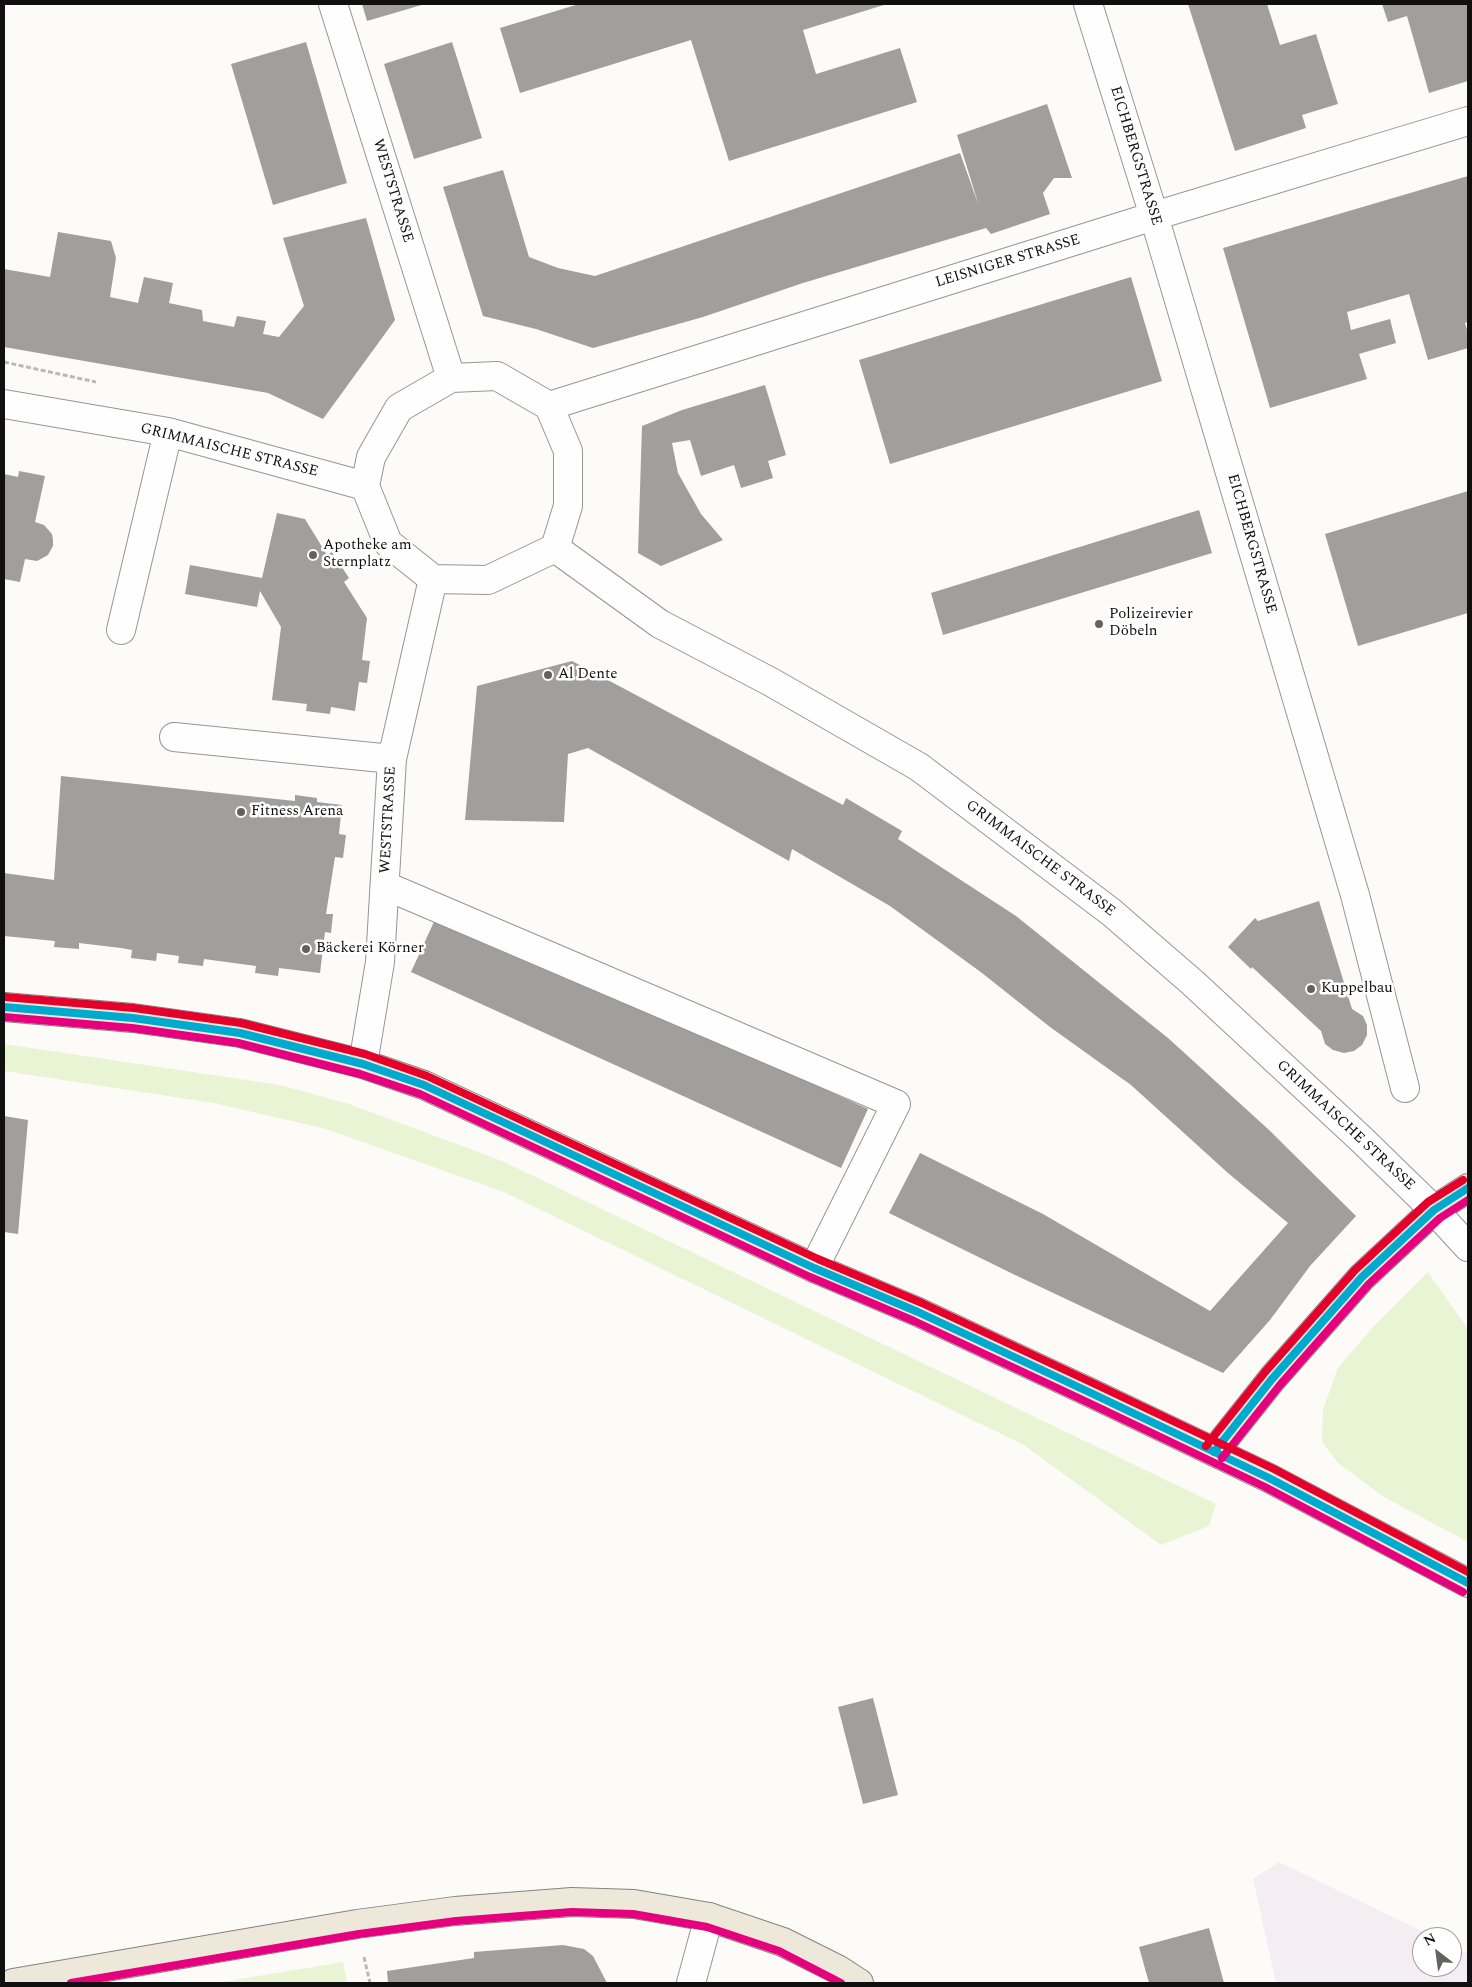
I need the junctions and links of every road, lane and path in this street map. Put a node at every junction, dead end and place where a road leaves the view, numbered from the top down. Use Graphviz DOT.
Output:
graph roads {
  1 [pos="333,4"];
  2 [pos="1088,4"];
  3 [pos="1468,121"];
  4 [pos="1154,216"];
  5 [pos="451,378"];
  6 [pos="4,404"];
  7 [pos="549,406"];
  8 [pos="168,432"];
  9 [pos="366,486"];
  10 [pos="555,548"];
  11 [pos="433,580"];
  12 [pos="121,630"];
  13 [pos="174,737"];
  14 [pos="392,759"];
  15 [pos="386,886"];
  16 [pos="4,1008"];
  17 [pos="363,1064"];
  18 [pos="1405,1088"];
  19 [pos="1468,1188"];
  20 [pos="1434,1210"];
  21 [pos="1468,1247"];
  22 [pos="814,1268"];
  23 [pos="1214,1452"];
  24 [pos="1468,1583"];
  25 [pos="709,1917"];
  26 [pos="13,1983"];
  27 [pos="691,1983"];
  28 [pos="859,1983"];
  1 -- 5 [label="street, WESTSTRASSE"];
  2 -- 4 [label="street, EICHBERGSTRASSE"];
  3 -- 4 [label="street, LEISNIGER STRASSE"];
  4 -- 7 [label="street, LEISNIGER STRASSE"];
  4 -- 18 [label="street, EICHBERGSTRASSE"];
  5 -- 7 [label="street"];
  5 -- 9 [label="street"];
  6 -- 8 [label="street, GRIMMAISCHE STRASSE"];
  7 -- 10 [label="street"];
  8 -- 9 [label="street, GRIMMAISCHE STRASSE"];
  8 -- 12 [label="street"];
  9 -- 11 [label="street"];
  10 -- 11 [label="street"];
  10 -- 20 [label="street, GRIMMAISCHE STRASSE"];
  11 -- 14 [label="street, WESTSTRASSE"];
  13 -- 14 [label="street"];
  14 -- 15 [label="street, WESTSTRASSE"];
  15 -- 17 [label="street, WESTSTRASSE"];
  15 -- 22 [label="street"];
  16 -- 17 [label="main road"];
  17 -- 22 [label="main road"];
  19 -- 20 [label="main road"];
  20 -- 21 [label="street, GRIMMAISCHE STRASSE"];
  20 -- 23 [label="main road"];
  22 -- 23 [label="main road"];
  23 -- 24 [label="main road"];
  25 -- 26 [label="main road"];
  25 -- 27 [label="street"];
  25 -- 28 [label="main road"];
}
